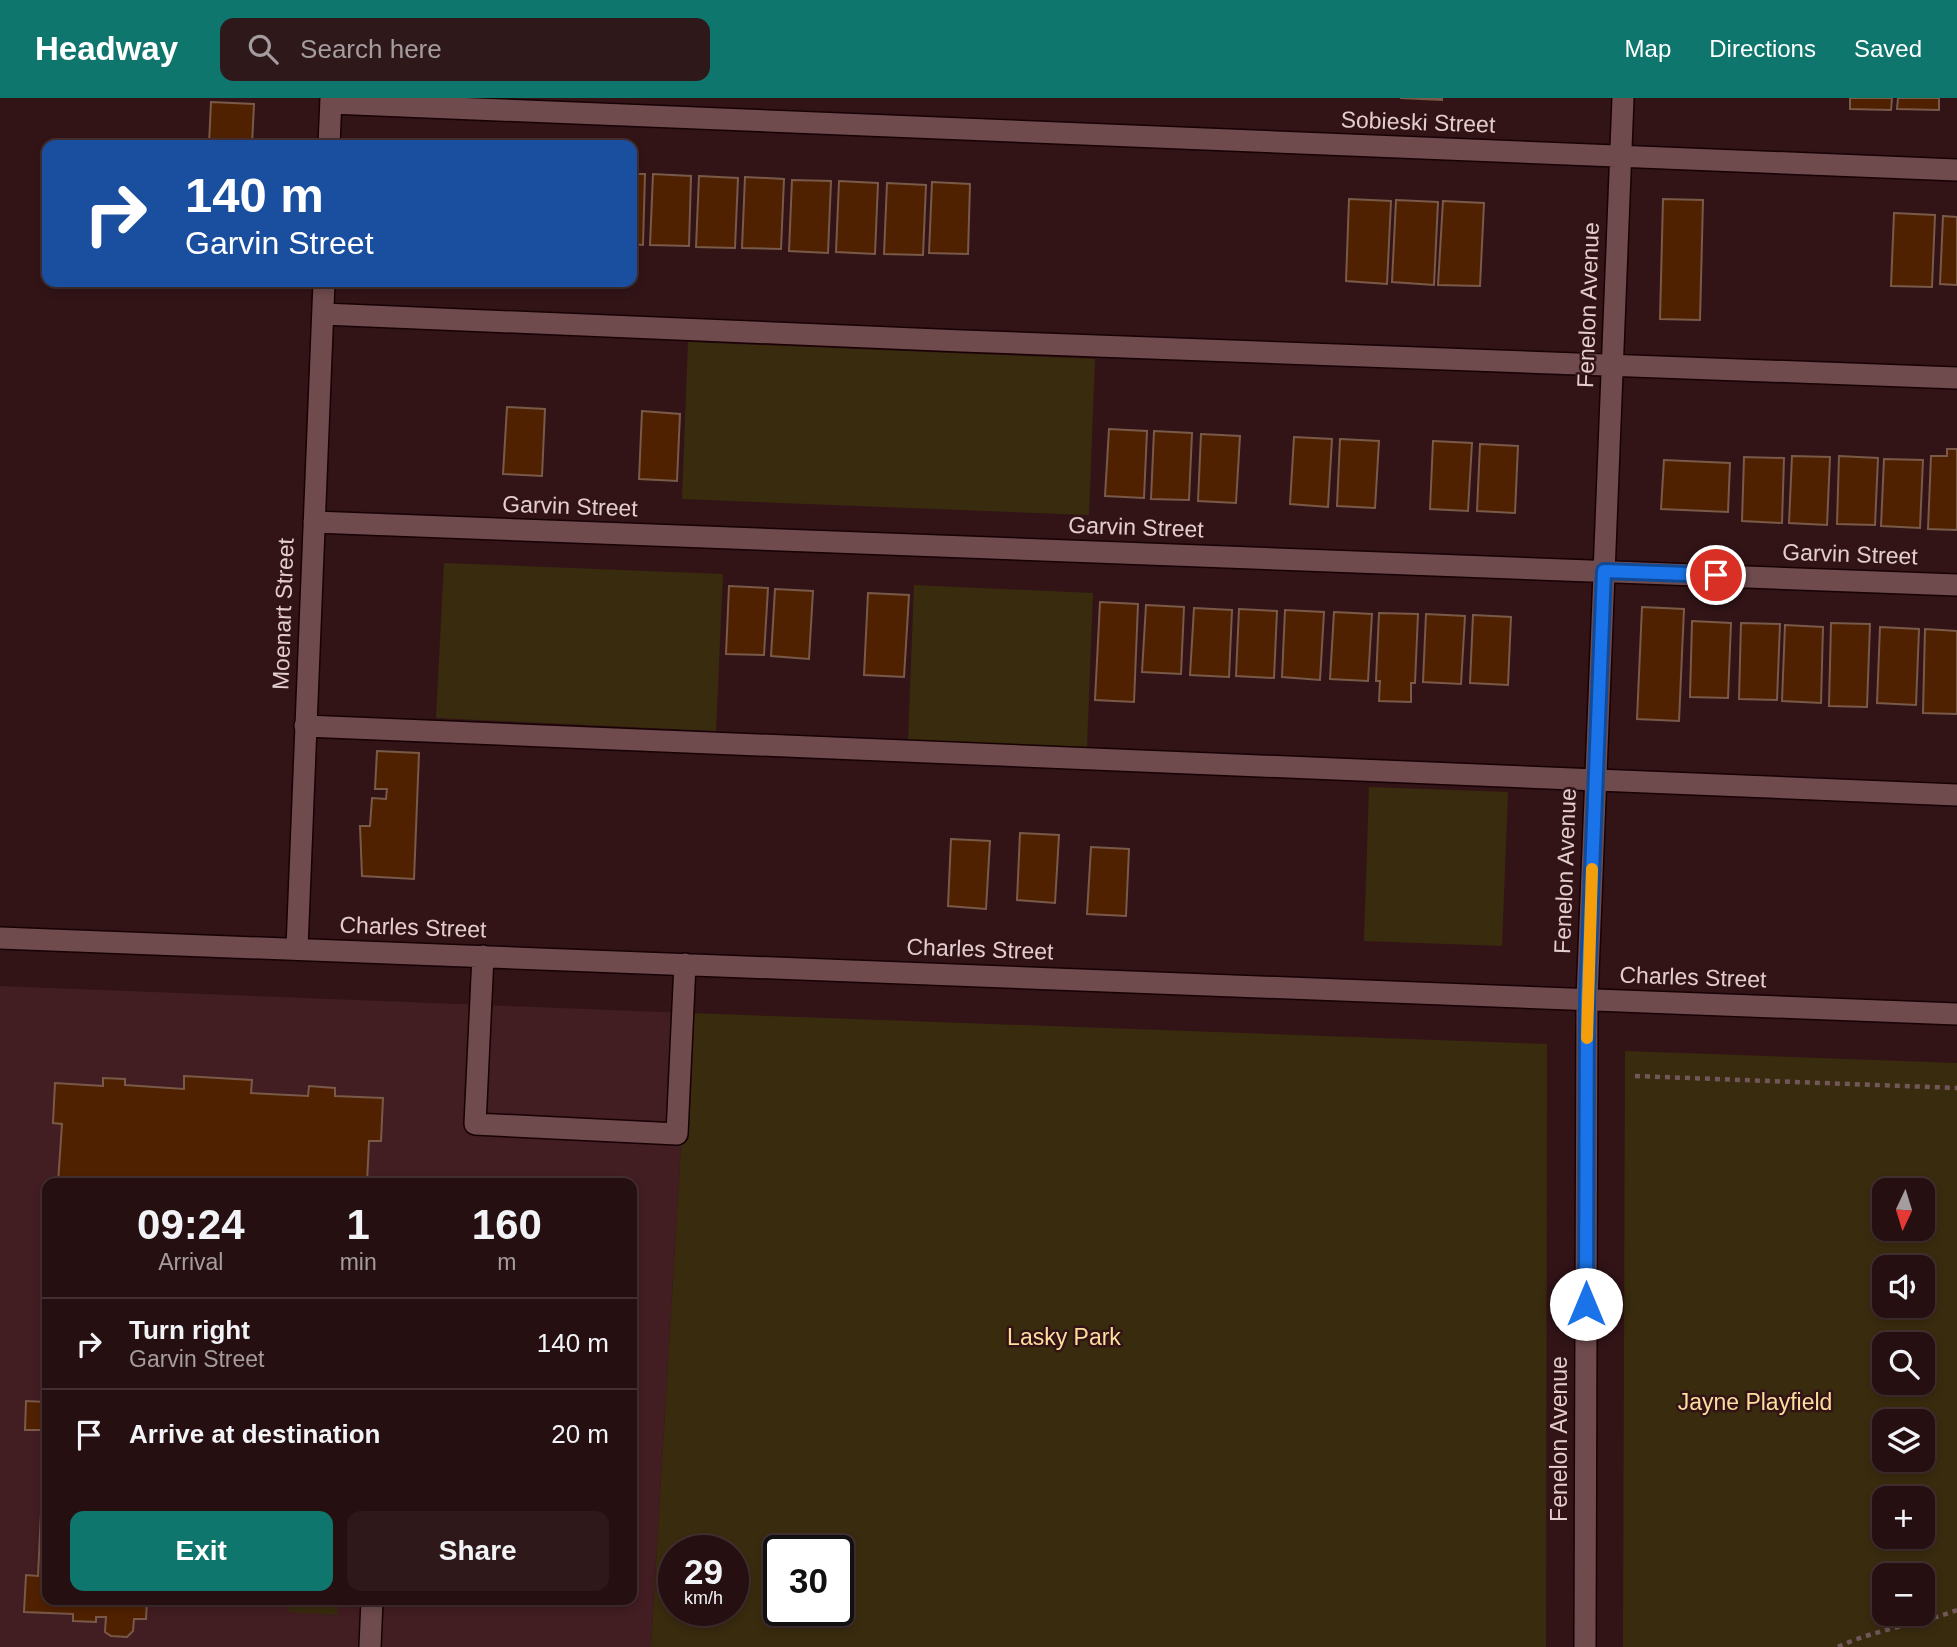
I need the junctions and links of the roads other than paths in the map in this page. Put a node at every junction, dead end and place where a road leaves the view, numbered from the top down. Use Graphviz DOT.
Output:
graph roads {
  1 [pos="1623,98"];
  2 [pos="331,100"];
  3 [pos="329,140"];
  4 [pos="1619,156"];
  5 [pos="1957,170"];
  6 [pos="324,287"];
  7 [pos="323,314"];
  8 [pos="1612,363"];
  9 [pos="1957,378"];
  10 [pos="313,522"];
  11 [pos="1604,571"];
  12 [pos="1957,585"];
  13 [pos="305,726"];
  14 [pos="1595,780"];
  15 [pos="1957,795"];
  16 [pos="0,938"];
  17 [pos="297,948"];
  18 [pos="483,956"];
  19 [pos="685,964"];
  20 [pos="1587,999"];
  21 [pos="1957,1014"];
  22 [pos="372,1605"];
  23 [pos="370,1647"];
  24 [pos="1585,1647"];
  1 -- 4 [label="street, Fenelon Avenue"];
  2 -- 3 [label="street"];
  2 -- 4 [label="street, Sobieski Street"];
  4 -- 5 [label="street, Sobieski Street"];
  4 -- 8 [label="street, Fenelon Avenue"];
  6 -- 7 [label="street, Moenart Street"];
  7 -- 8 [label="street"];
  7 -- 10 [label="street, Moenart Street"];
  8 -- 9 [label="street"];
  8 -- 11 [label="street, Fenelon Avenue"];
  10 -- 11 [label="street, Garvin Street"];
  10 -- 13 [label="street, Moenart Street"];
  11 -- 12 [label="street, Garvin Street"];
  11 -- 14 [label="street, Fenelon Avenue"];
  13 -- 14 [label="street"];
  13 -- 17 [label="street, Moenart Street"];
  14 -- 15 [label="street"];
  14 -- 20 [label="street, Fenelon Avenue"];
  16 -- 17 [label="street, Charles Street"];
  17 -- 18 [label="street, Charles Street"];
  18 -- 19 [label="street, Charles Street"];
  18 -- 19 [label="street"];
  19 -- 20 [label="street, Charles Street"];
  20 -- 21 [label="street, Charles Street"];
  20 -- 24 [label="street, Fenelon Avenue"];
  22 -- 23 [label="street"];
}
